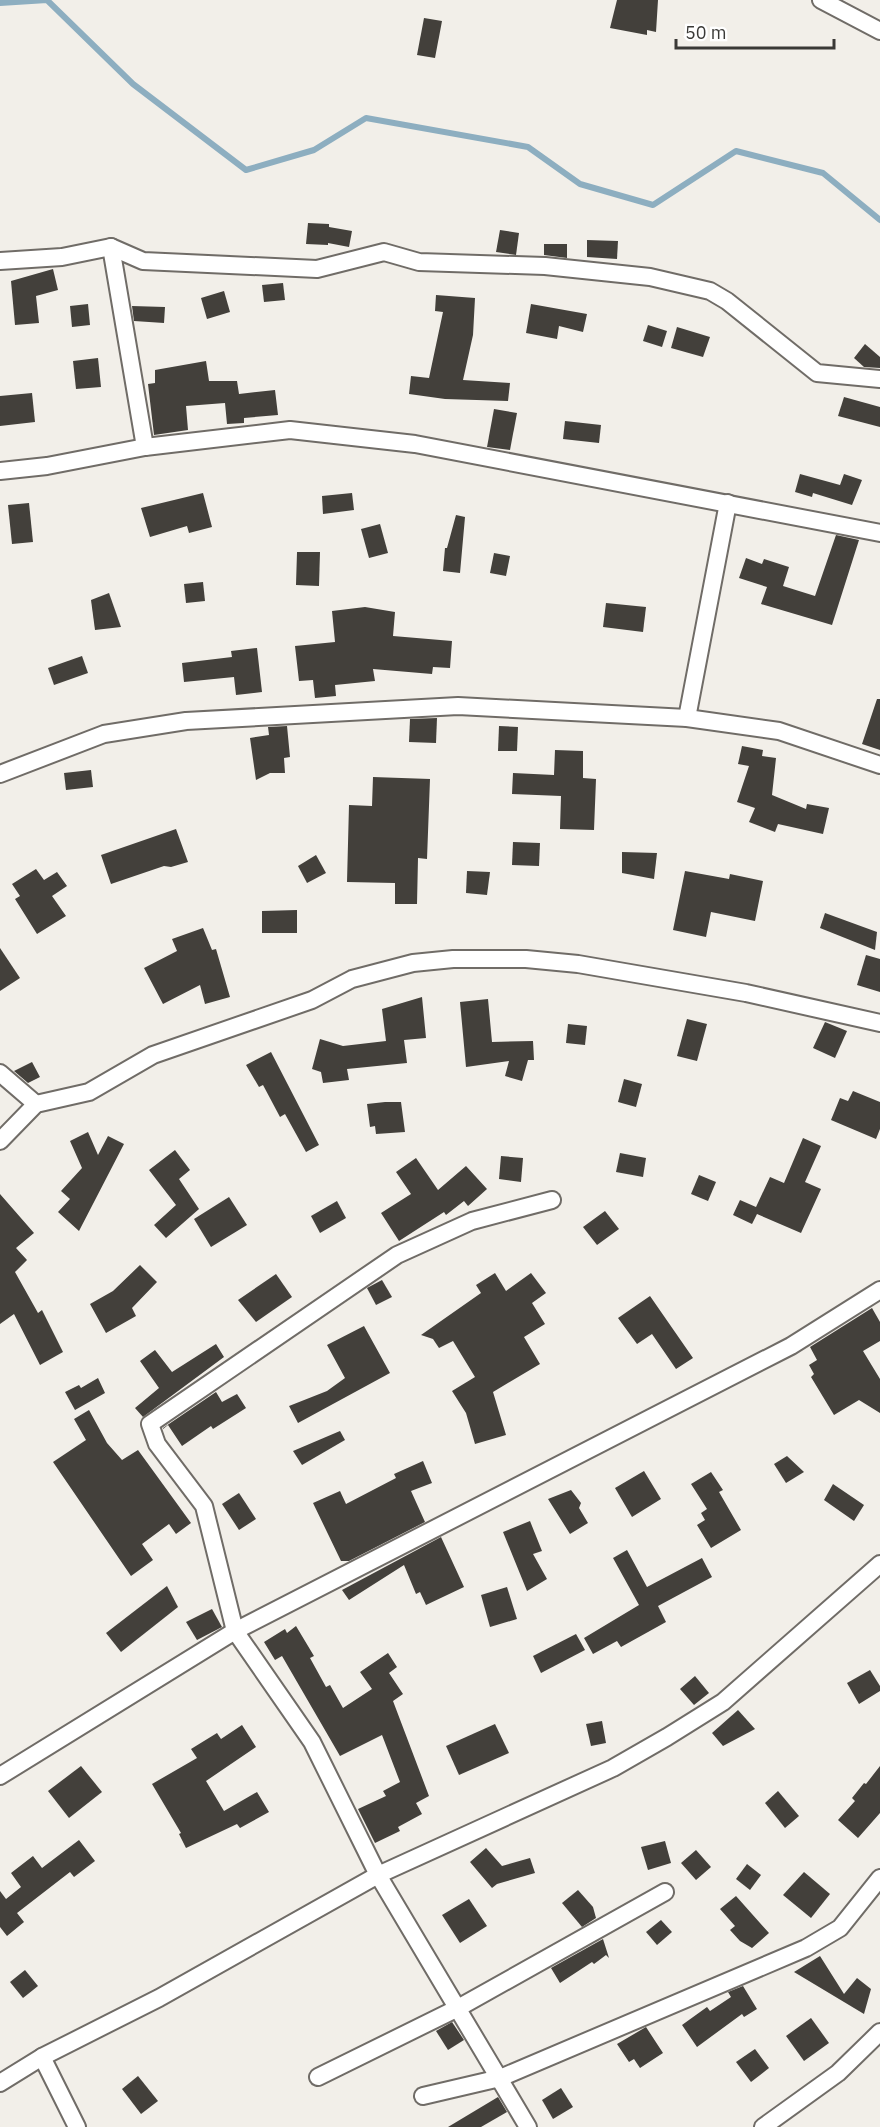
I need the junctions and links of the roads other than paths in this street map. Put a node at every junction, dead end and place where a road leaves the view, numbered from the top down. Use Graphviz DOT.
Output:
graph roads {
  1 [pos="821,0"];
  2 [pos="880,31"];
  3 [pos="111,247"];
  4 [pos="0,261"];
  5 [pos="880,379"];
  6 [pos="145,447"];
  7 [pos="0,471"];
  8 [pos="728,503"];
  9 [pos="880,534"];
  10 [pos="687,718"];
  11 [pos="880,765"];
  12 [pos="0,774"];
  13 [pos="880,1023"];
  14 [pos="0,1072"];
  15 [pos="36,1104"];
  16 [pos="0,1141"];
  17 [pos="552,1200"];
  18 [pos="880,1290"];
  19 [pos="880,1564"];
  20 [pos="235,1631"];
  21 [pos="0,1776"];
  22 [pos="378,1875"];
  23 [pos="880,1878"];
  24 [pos="666,1892"];
  25 [pos="458,2008"];
  26 [pos="880,2032"];
  27 [pos="42,2057"];
  28 [pos="318,2077"];
  29 [pos="500,2078"];
  30 [pos="0,2083"];
  31 [pos="423,2096"];
  32 [pos="77,2127"];
  33 [pos="528,2127"];
  34 [pos="763,2127"];
  1 -- 2 [label="street"];
  3 -- 4 [label="street"];
  3 -- 5 [label="street"];
  3 -- 6 [label="street"];
  6 -- 7 [label="street"];
  6 -- 8 [label="street"];
  8 -- 9 [label="street"];
  8 -- 10 [label="street"];
  10 -- 11 [label="street"];
  10 -- 12 [label="street"];
  13 -- 15 [label="street"];
  14 -- 15 [label="street"];
  15 -- 16 [label="street"];
  17 -- 20 [label="street"];
  18 -- 20 [label="street"];
  19 -- 22 [label="street"];
  20 -- 21 [label="street"];
  20 -- 22 [label="street"];
  22 -- 25 [label="street"];
  22 -- 27 [label="street"];
  23 -- 29 [label="street"];
  24 -- 25 [label="street"];
  25 -- 28 [label="street"];
  25 -- 29 [label="street"];
  26 -- 34 [label="street"];
  27 -- 30 [label="street"];
  27 -- 32 [label="street"];
  29 -- 31 [label="street"];
  29 -- 33 [label="street"];
}
